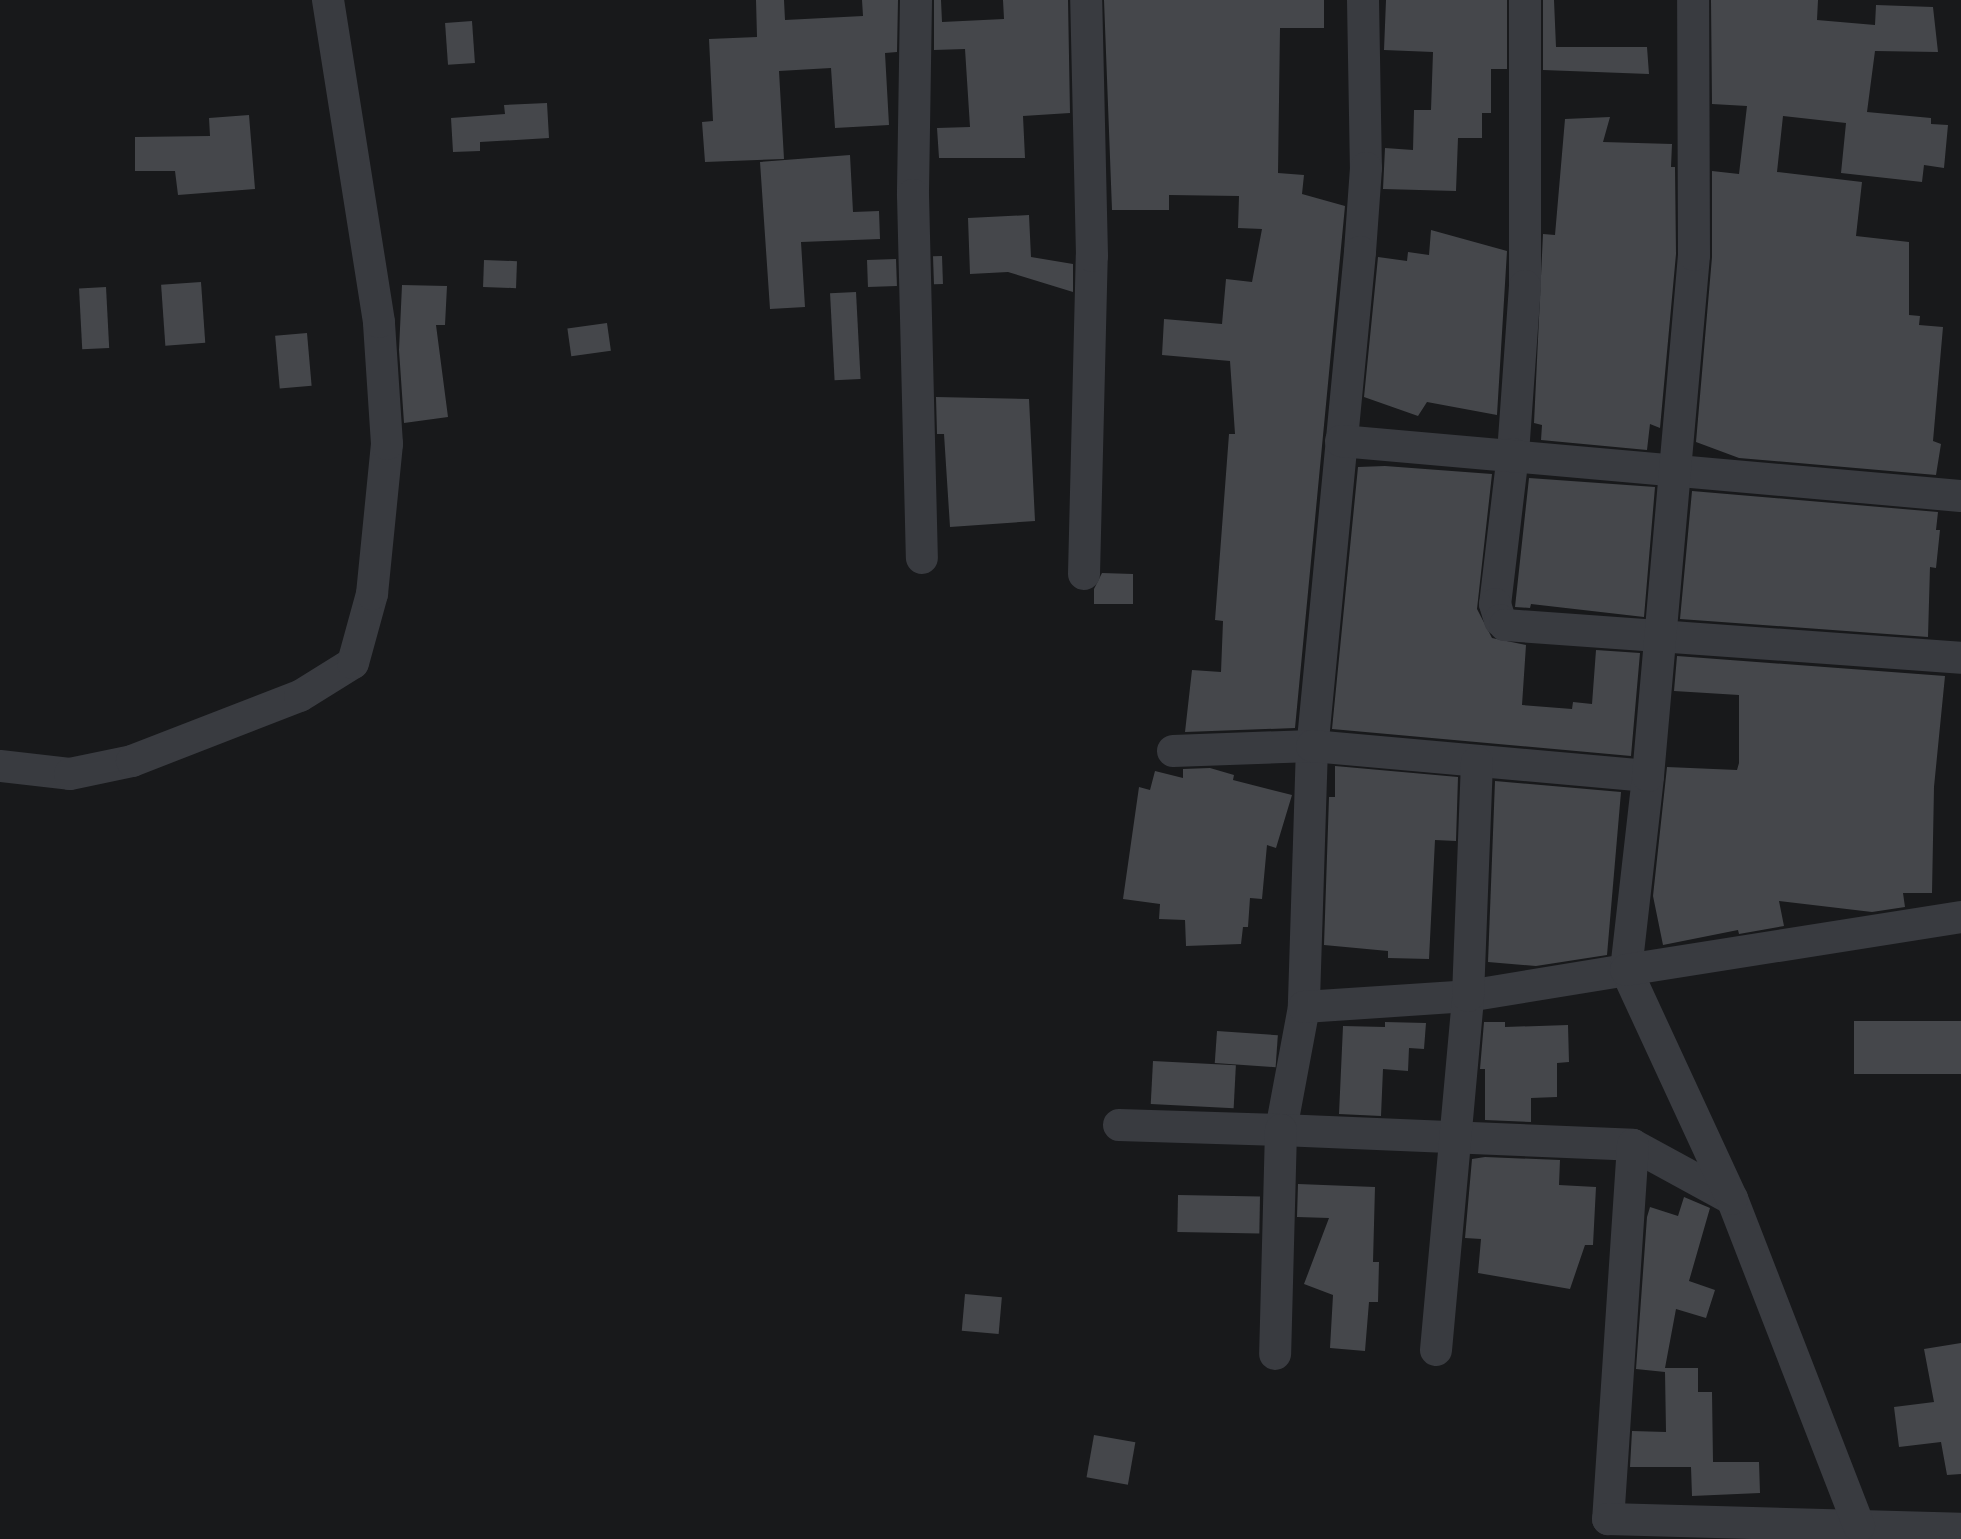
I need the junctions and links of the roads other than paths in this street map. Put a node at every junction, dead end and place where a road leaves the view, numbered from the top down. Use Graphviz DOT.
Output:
graph roads {
  1 [pos="328,0"];
  2 [pos="916,0"];
  3 [pos="1086,0"];
  4 [pos="1363,0"];
  5 [pos="1525,0"];
  6 [pos="1693,0"];
  7 [pos="1341,441"];
  8 [pos="1514,454"];
  9 [pos="1675,470"];
  10 [pos="1961,496"];
  11 [pos="922,558"];
  12 [pos="1084,574"];
  13 [pos="1661,636"];
  14 [pos="1961,658"];
  15 [pos="1312,746"];
  16 [pos="1173,751"];
  17 [pos="1477,762"];
  18 [pos="0,766"];
  19 [pos="1648,776"];
  20 [pos="1961,917"];
  21 [pos="1626,970"];
  22 [pos="1468,996"];
  23 [pos="1304,1007"];
  24 [pos="1119,1125"];
  25 [pos="1281,1130"];
  26 [pos="1455,1135"];
  27 [pos="1633,1145"];
  28 [pos="1732,1199"];
  29 [pos="1436,1350"];
  30 [pos="1275,1354"];
  31 [pos="1858,1526"];
  32 [pos="1961,1529"];
  1 -- 18 [label="street"];
  2 -- 11 [label="street"];
  3 -- 12 [label="street"];
  4 -- 7 [label="street"];
  5 -- 8 [label="street"];
  6 -- 9 [label="street"];
  7 -- 8 [label="street"];
  7 -- 15 [label="street"];
  8 -- 9 [label="street"];
  8 -- 13 [label="street"];
  9 -- 10 [label="street"];
  9 -- 13 [label="street"];
  13 -- 14 [label="street"];
  13 -- 19 [label="street"];
  15 -- 16 [label="street"];
  15 -- 17 [label="street"];
  15 -- 23 [label="street"];
  17 -- 19 [label="street"];
  17 -- 22 [label="street"];
  19 -- 21 [label="street"];
  20 -- 21 [label="street"];
  21 -- 22 [label="street"];
  21 -- 28 [label="street"];
  22 -- 23 [label="street"];
  22 -- 26 [label="street"];
  23 -- 25 [label="street"];
  24 -- 25 [label="street"];
  25 -- 26 [label="street"];
  25 -- 30 [label="street"];
  26 -- 27 [label="street"];
  26 -- 29 [label="street"];
  27 -- 28 [label="street"];
  27 -- 31 [label="street"];
  28 -- 31 [label="street"];
  31 -- 32 [label="street"];
}
